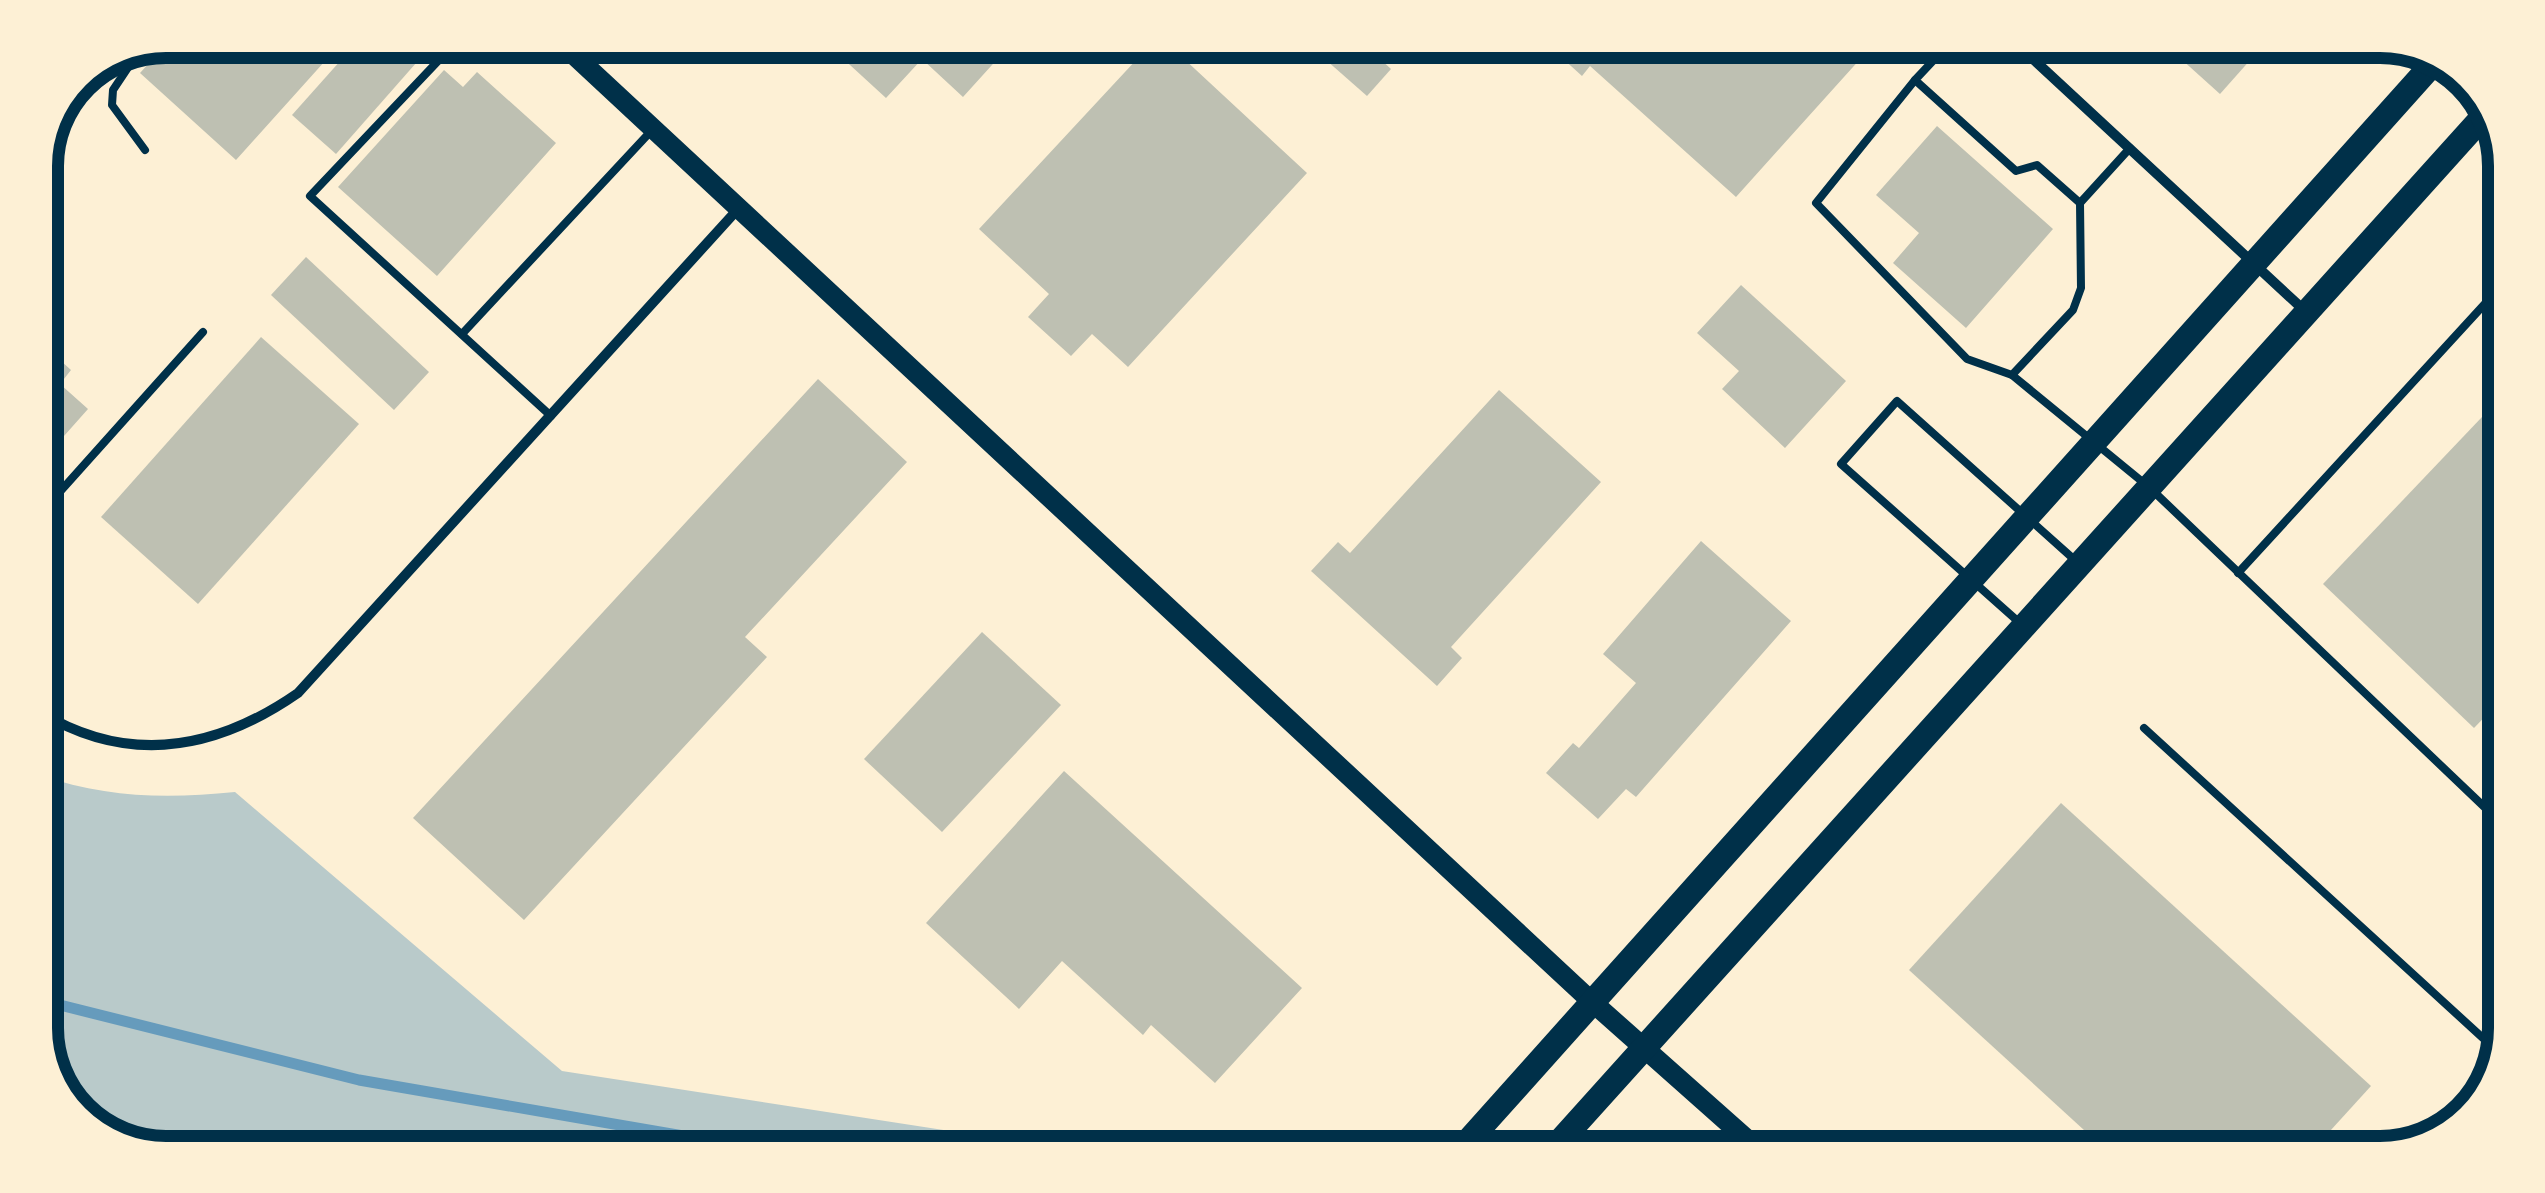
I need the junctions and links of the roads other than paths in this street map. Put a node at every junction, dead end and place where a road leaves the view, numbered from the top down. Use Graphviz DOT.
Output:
graph roads {
  1 [pos="442,57"];
  2 [pos="576,57"];
  3 [pos="1937,57"];
  4 [pos="2030,57"];
  5 [pos="130,63"];
  6 [pos="2428,69"];
  7 [pos="1915,80"];
  8 [pos="2478,122"];
  9 [pos="653,130"];
  10 [pos="2130,148"];
  11 [pos="145,150"];
  12 [pos="2080,204"];
  13 [pos="738,208"];
  14 [pos="2256,265"];
  15 [pos="2487,302"];
  16 [pos="2307,313"];
  17 [pos="203,332"];
  18 [pos="462,334"];
  19 [pos="2012,375"];
  20 [pos="551,416"];
  21 [pos="2095,442"];
  22 [pos="2150,488"];
  23 [pos="58,494"];
  24 [pos="2028,519"];
  25 [pos="2080,565"];
  26 [pos="2238,573"];
  27 [pos="1972,581"];
  28 [pos="2024,627"];
  29 [pos="58,723"];
  30 [pos="2144,728"];
  31 [pos="2488,810"];
  32 [pos="1590,1000"];
  33 [pos="2486,1041"];
  34 [pos="1644,1048"];
  35 [pos="1472,1136"];
  36 [pos="1565,1136"];
  37 [pos="1744,1136"];
  1 -- 18 [label="lane"];
  2 -- 9 [label="main road"];
  3 -- 7 [label="lane"];
  4 -- 10 [label="street"];
  5 -- 11 [label="lane"];
  6 -- 14 [label="main road"];
  7 -- 12 [label="lane"];
  7 -- 19 [label="lane"];
  8 -- 16 [label="main road"];
  9 -- 13 [label="main road"];
  9 -- 18 [label="lane"];
  10 -- 12 [label="lane"];
  10 -- 14 [label="street"];
  12 -- 19 [label="lane"];
  13 -- 20 [label="street"];
  13 -- 32 [label="main road"];
  14 -- 16 [label="street"];
  14 -- 21 [label="main road"];
  15 -- 26 [label="lane"];
  16 -- 22 [label="main road"];
  17 -- 23 [label="lane"];
  18 -- 20 [label="lane"];
  19 -- 21 [label="lane"];
  20 -- 29 [label="street"];
  21 -- 22 [label="lane"];
  21 -- 24 [label="main road"];
  22 -- 25 [label="main road"];
  22 -- 26 [label="lane"];
  24 -- 25 [label="lane"];
  24 -- 27 [label="main road"];
  24 -- 27 [label="lane"];
  25 -- 28 [label="main road"];
  26 -- 31 [label="lane"];
  27 -- 28 [label="lane"];
  27 -- 32 [label="main road"];
  28 -- 34 [label="main road"];
  30 -- 33 [label="lane"];
  32 -- 34 [label="main road"];
  32 -- 35 [label="main road"];
  34 -- 36 [label="main road"];
  34 -- 37 [label="main road"];
}
